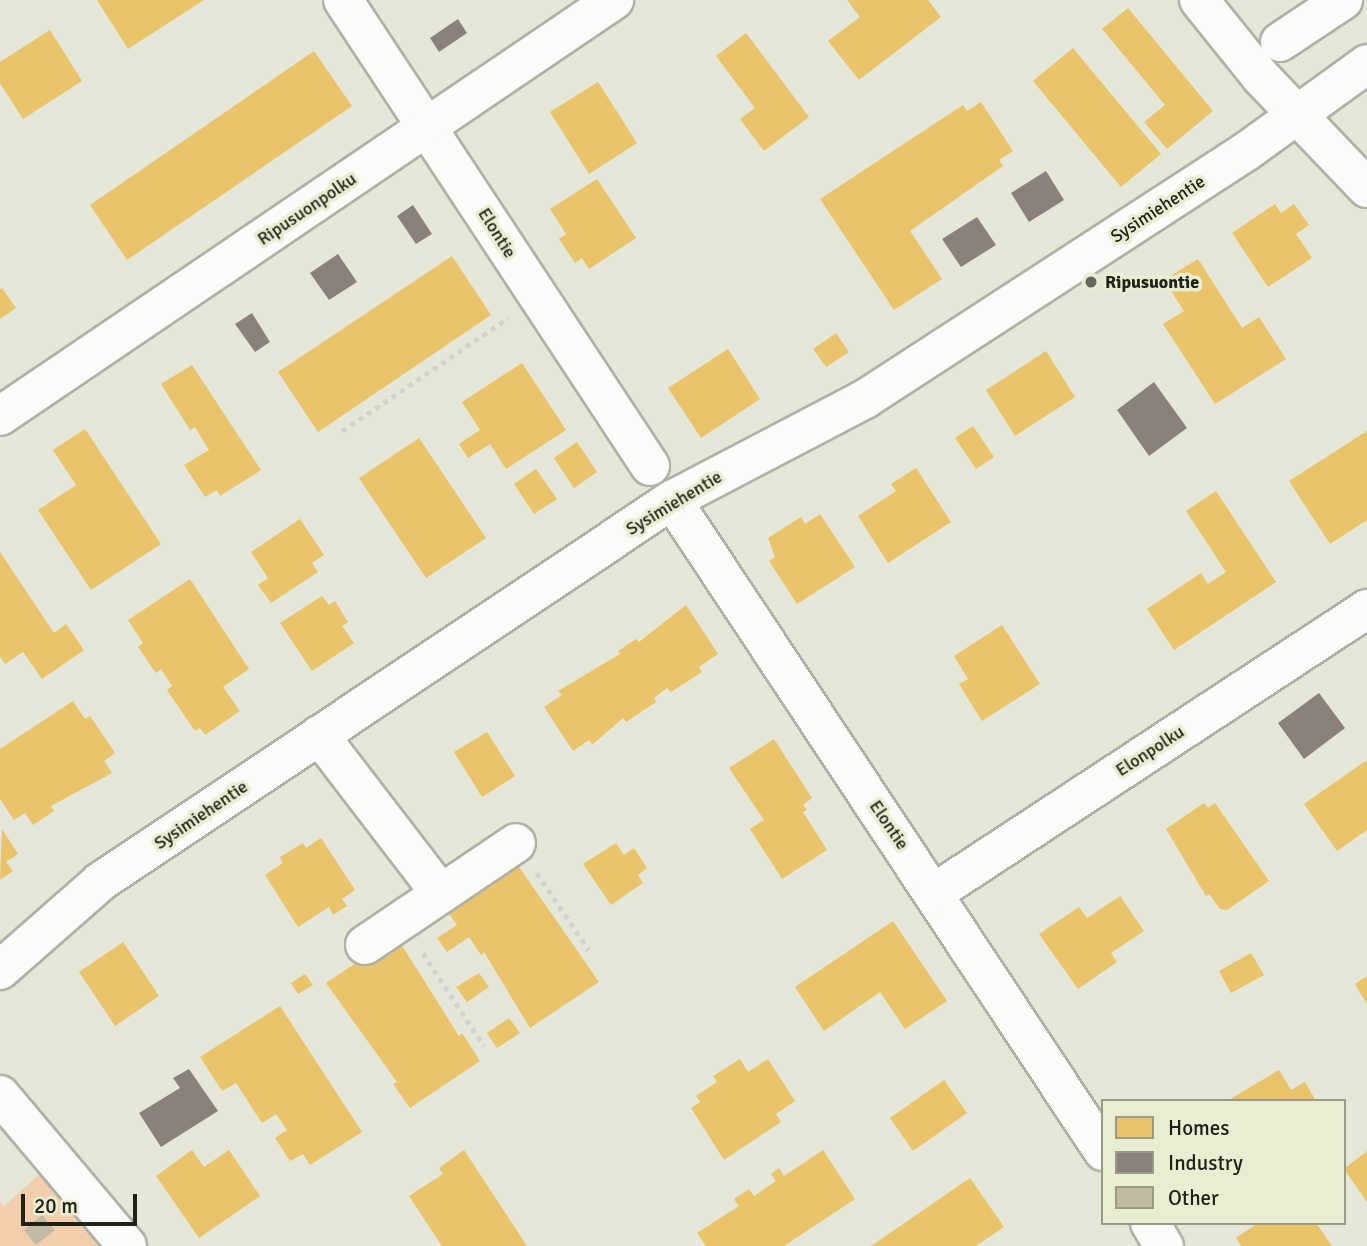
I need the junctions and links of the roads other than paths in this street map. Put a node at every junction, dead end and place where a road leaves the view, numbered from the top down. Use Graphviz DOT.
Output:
graph roads {
  1 [pos="343,0"];
  2 [pos="614,0"];
  3 [pos="1199,0"];
  4 [pos="1343,0"];
  5 [pos="1280,42"];
  6 [pos="1367,64"];
  7 [pos="1298,113"];
  8 [pos="429,126"];
  9 [pos="1367,188"];
  10 [pos="0,416"];
  11 [pos="650,466"];
  12 [pos="672,500"];
  13 [pos="1367,609"];
  14 [pos="319,736"];
  15 [pos="516,843"];
  16 [pos="934,893"];
  17 [pos="442,894"];
  18 [pos="365,945"];
  19 [pos="0,970"];
  20 [pos="0,1096"];
  21 [pos="1101,1149"];
  22 [pos="1151,1225"];
  23 [pos="127,1246"];
  24 [pos="1164,1246"];
  1 -- 8 [label="street, Elontie"];
  2 -- 8 [label="street, Ripusuonpolku"];
  3 -- 7 [label="street"];
  4 -- 5 [label="street"];
  6 -- 7 [label="street, Sysimiehentie"];
  7 -- 9 [label="street"];
  7 -- 12 [label="street, Sysimiehentie"];
  8 -- 10 [label="street, Ripusuonpolku"];
  8 -- 11 [label="street, Elontie"];
  12 -- 14 [label="street, Sysimiehentie"];
  12 -- 16 [label="street, Elontie"];
  13 -- 16 [label="street, Elonpolku"];
  14 -- 17 [label="street"];
  14 -- 19 [label="street, Sysimiehentie"];
  15 -- 17 [label="street"];
  16 -- 21 [label="street, Elontie"];
  17 -- 18 [label="street"];
  20 -- 23 [label="street"];
  22 -- 24 [label="street"];
}
